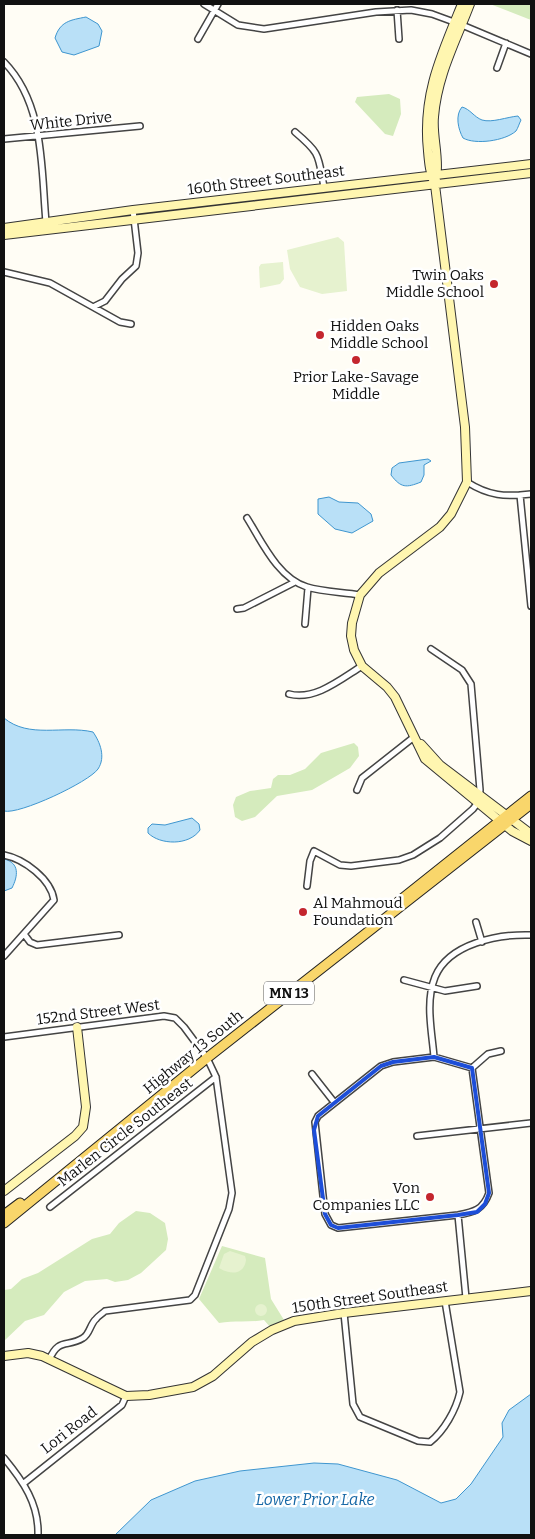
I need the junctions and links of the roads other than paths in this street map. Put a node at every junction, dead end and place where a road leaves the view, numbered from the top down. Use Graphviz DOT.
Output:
graph roads {
  1 [pos="204,4"];
  2 [pos="218,4"];
  3 [pos="462,4"];
  4 [pos="470,4"];
  5 [pos="214,10"];
  6 [pos="396,10"];
  7 [pos="458,23"];
  8 [pos="198,38"];
  9 [pos="399,40"];
  10 [pos="506,43"];
  11 [pos="531,54"];
  12 [pos="4,62"];
  13 [pos="497,68"];
  14 [pos="140,126"];
  15 [pos="295,132"];
  16 [pos="38,136"];
  17 [pos="4,140"];
  18 [pos="531,164"];
  19 [pos="531,173"];
  20 [pos="434,175"];
  21 [pos="435,185"];
  22 [pos="324,187"];
  23 [pos="134,214"];
  24 [pos="46,222"];
  25 [pos="4,228"];
  26 [pos="4,234"];
  27 [pos="4,272"];
  28 [pos="94,306"];
  29 [pos="131,324"];
  30 [pos="467,482"];
  31 [pos="531,494"];
  32 [pos="520,495"];
  33 [pos="247,518"];
  34 [pos="531,580"];
  35 [pos="296,582"];
  36 [pos="308,588"];
  37 [pos="360,595"];
  38 [pos="531,606"];
  39 [pos="236,609"];
  40 [pos="305,624"];
  41 [pos="431,649"];
  42 [pos="362,666"];
  43 [pos="289,694"];
  44 [pos="414,737"];
  45 [pos="357,790"];
  46 [pos="531,796"];
  47 [pos="479,798"];
  48 [pos="531,804"];
  49 [pos="506,820"];
  50 [pos="531,834"];
  51 [pos="531,841"];
  52 [pos="4,855"];
  53 [pos="306,886"];
  54 [pos="476,922"];
  55 [pos="24,934"];
  56 [pos="119,935"];
  57 [pos="531,935"];
  58 [pos="482,942"];
  59 [pos="4,956"];
  60 [pos="404,980"];
  61 [pos="477,986"];
  62 [pos="432,989"];
  63 [pos="76,1027"];
  64 [pos="4,1037"];
  65 [pos="501,1050"];
  66 [pos="434,1057"];
  67 [pos="207,1058"];
  68 [pos="472,1068"];
  69 [pos="312,1074"];
  70 [pos="216,1078"];
  71 [pos="334,1102"];
  72 [pos="531,1122"];
  73 [pos="480,1128"];
  74 [pos="417,1136"];
  75 [pos="79,1161"];
  76 [pos="4,1191"];
  77 [pos="50,1207"];
  78 [pos="4,1215"];
  79 [pos="458,1215"];
  80 [pos="4,1223"];
  81 [pos="531,1291"];
  82 [pos="466,1298"];
  83 [pos="445,1301"];
  84 [pos="344,1313"];
  85 [pos="4,1356"];
  86 [pos="49,1360"];
  87 [pos="126,1396"];
  88 [pos="4,1458"];
  89 [pos="24,1483"];
  90 [pos="38,1535"];
  1 -- 5 [label="street"];
  2 -- 5 [label="street"];
  3 -- 7 [label="street"];
  4 -- 7 [label="street"];
  5 -- 6 [label="street"];
  5 -- 8 [label="street"];
  6 -- 7 [label="street"];
  6 -- 9 [label="street"];
  7 -- 10 [label="street"];
  7 -- 20 [label="street"];
  10 -- 11 [label="street"];
  10 -- 13 [label="street"];
  12 -- 16 [label="street"];
  14 -- 16 [label="street, White Drive"];
  15 -- 22 [label="street"];
  16 -- 17 [label="street, White Drive"];
  16 -- 24 [label="street"];
  18 -- 20 [label="street, 160th Street Southeast"];
  19 -- 21 [label="street, 160th Street Southeast"];
  20 -- 21 [label="street"];
  20 -- 22 [label="street, 160th Street Southeast"];
  21 -- 23 [label="street, 160th Street Southeast"];
  21 -- 30 [label="street"];
  22 -- 23 [label="street, 160th Street Southeast"];
  23 -- 24 [label="street, 160th Street Southeast"];
  23 -- 26 [label="street, 160th Street Southeast"];
  23 -- 28 [label="street"];
  24 -- 25 [label="street, 160th Street Southeast"];
  27 -- 28 [label="street"];
  28 -- 29 [label="street"];
  30 -- 32 [label="street"];
  30 -- 37 [label="street"];
  31 -- 32 [label="street"];
  32 -- 34 [label="street"];
  33 -- 35 [label="street"];
  34 -- 38 [label="street"];
  35 -- 36 [label="street"];
  35 -- 39 [label="street"];
  36 -- 37 [label="street"];
  36 -- 40 [label="street"];
  37 -- 42 [label="street"];
  41 -- 47 [label="street"];
  42 -- 43 [label="street"];
  42 -- 44 [label="street"];
  44 -- 45 [label="street"];
  44 -- 47 [label="street"];
  46 -- 49 [label="main road, Highway 13 South / MN 13"];
  47 -- 49 [label="street"];
  47 -- 53 [label="street"];
  48 -- 49 [label="main road, Highway 13 South / MN 13"];
  49 -- 50 [label="street"];
  49 -- 51 [label="street"];
  49 -- 67 [label="main road, Highway 13 South / MN 13"];
  52 -- 55 [label="street"];
  54 -- 58 [label="street"];
  55 -- 56 [label="street"];
  55 -- 59 [label="street"];
  57 -- 58 [label="street"];
  58 -- 62 [label="street"];
  60 -- 62 [label="street"];
  61 -- 62 [label="street"];
  62 -- 66 [label="street"];
  63 -- 64 [label="street, 152nd Street West"];
  63 -- 67 [label="street, 152nd Street West"];
  63 -- 76 [label="street"];
  65 -- 68 [label="street"];
  66 -- 68 [label="street"];
  66 -- 71 [label="street"];
  67 -- 70 [label="street"];
  67 -- 75 [label="main road, Highway 13 South / MN 13"];
  68 -- 73 [label="street"];
  69 -- 71 [label="street"];
  70 -- 77 [label="street, Marlen Circle Southeast"];
  70 -- 86 [label="street"];
  71 -- 79 [label="street"];
  72 -- 73 [label="street"];
  73 -- 74 [label="street"];
  73 -- 79 [label="street"];
  75 -- 78 [label="main road, Highway 13 South / MN 13"];
  75 -- 80 [label="main road, Highway 13 South / MN 13"];
  79 -- 82 [label="street"];
  81 -- 82 [label="street, 150th Street Southeast"];
  82 -- 83 [label="street, 150th Street Southeast"];
  83 -- 84 [label="street, 150th Street Southeast"];
  83 -- 84 [label="street"];
  84 -- 87 [label="street, 150th Street Southeast"];
  85 -- 86 [label="street, 150th Street Southeast"];
  86 -- 87 [label="street, 150th Street Southeast"];
  87 -- 89 [label="street, Lori Road"];
  88 -- 89 [label="street"];
  89 -- 90 [label="street"];
}
